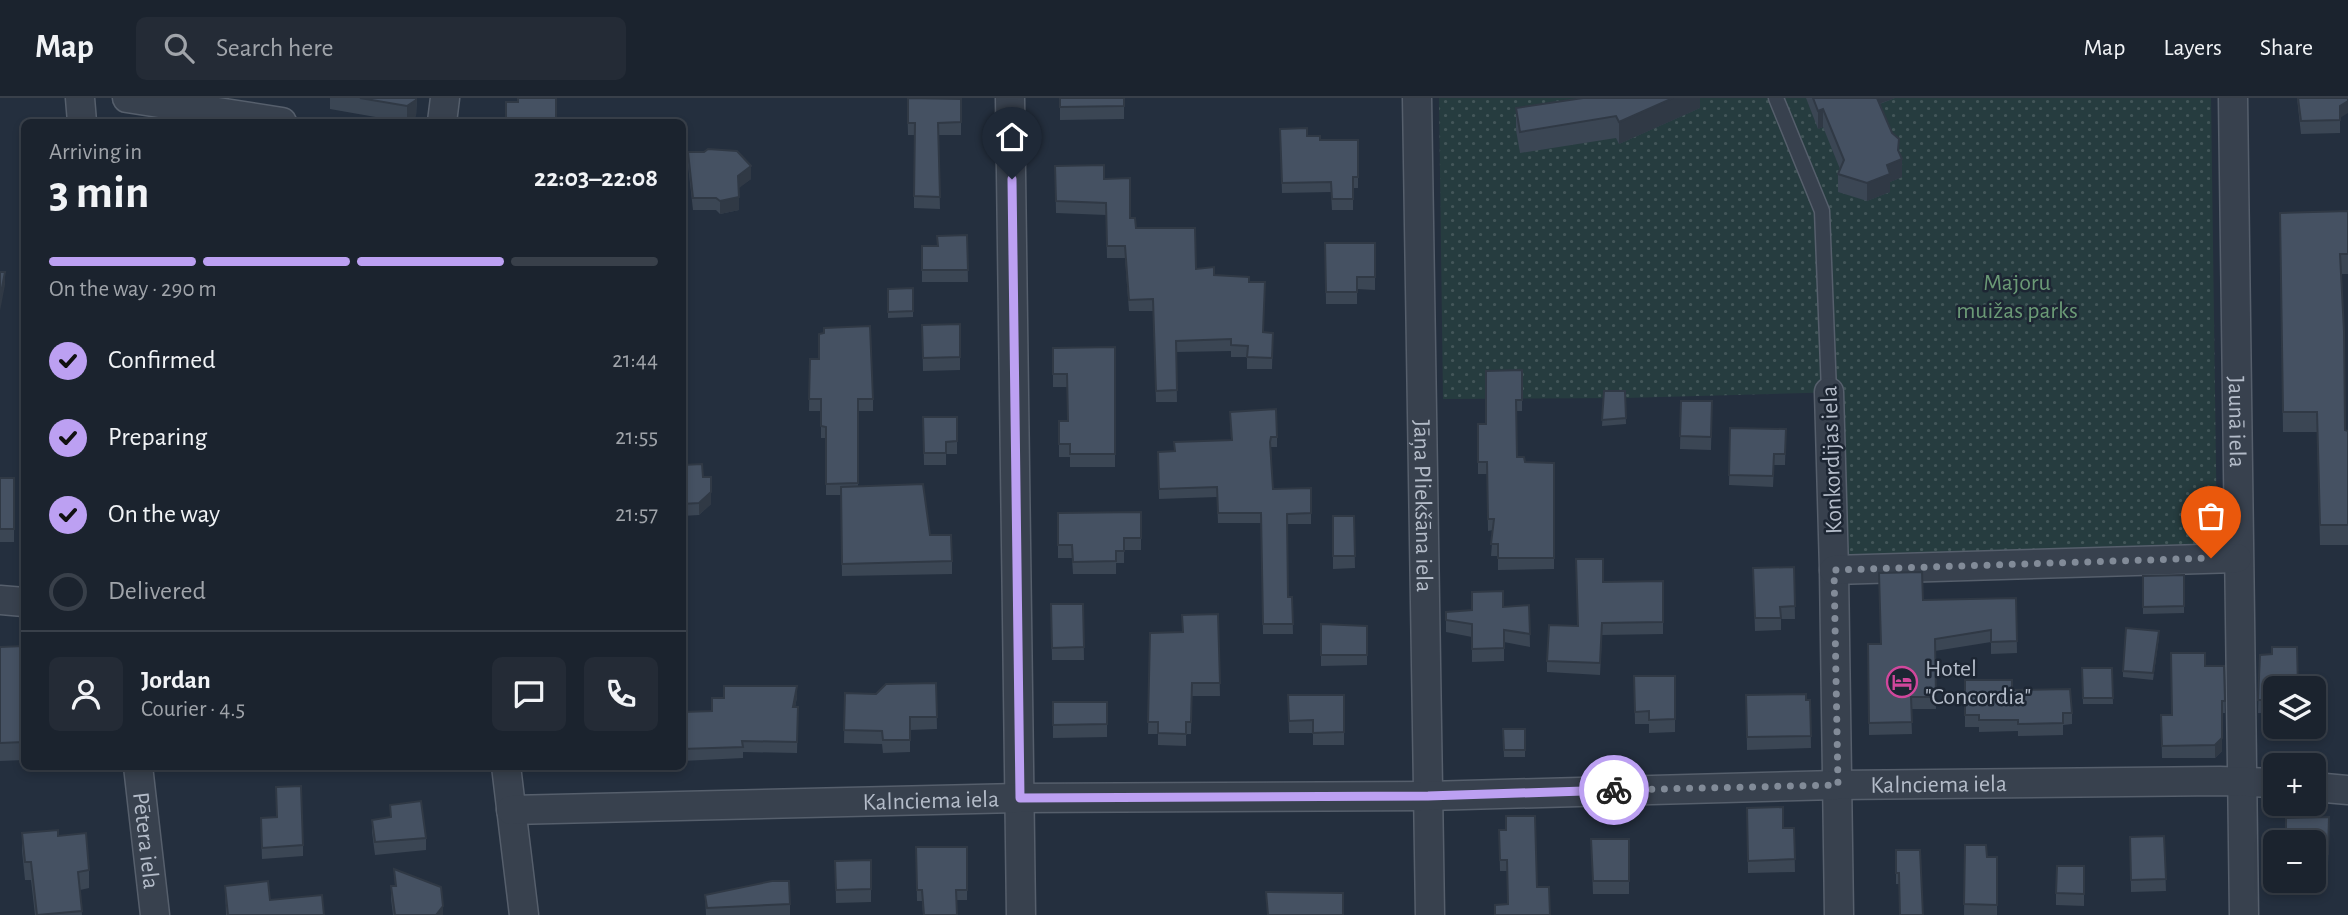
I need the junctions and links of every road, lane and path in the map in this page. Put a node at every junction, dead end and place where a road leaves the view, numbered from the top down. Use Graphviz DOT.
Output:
graph roads {
  1 [pos="80,98"];
  2 [pos="127,98"];
  3 [pos="445,98"];
  4 [pos="1010,98"];
  5 [pos="1417,98"];
  6 [pos="1776,98"];
  7 [pos="2233,98"];
  8 [pos="198,104"];
  9 [pos="82,119"];
  10 [pos="268,119"];
  11 [pos="442,119"];
  12 [pos="1829,392"];
  13 [pos="2237,558"];
  14 [pos="1834,570"];
  15 [pos="0,600"];
  16 [pos="21,602"];
  17 [pos="138,770"];
  18 [pos="506,770"];
  19 [pos="2241,781"];
  20 [pos="2263,782"];
  21 [pos="1838,785"];
  22 [pos="2326,788"];
  23 [pos="2348,790"];
  24 [pos="1428,796"];
  25 [pos="1020,798"];
  26 [pos="511,810"];
  27 [pos="155,915"];
  28 [pos="524,915"];
  29 [pos="1021,915"];
  30 [pos="1430,915"];
  31 [pos="1839,915"];
  32 [pos="2244,915"];
  1 -- 9 [label="street"];
  2 -- 8 [label="street"];
  3 -- 11 [label="street"];
  4 -- 25 [label="street"];
  5 -- 24 [label="street, Jāņa Pliekšāna iela"];
  6 -- 12 [label="lane, Konkordijas iela"];
  7 -- 13 [label="street, Jaunā iela"];
  8 -- 10 [label="street"];
  12 -- 14 [label="street, Konkordijas iela"];
  13 -- 14 [label="street"];
  13 -- 19 [label="street, Jaunā iela"];
  14 -- 21 [label="street, Konkordijas iela"];
  15 -- 16 [label="street"];
  17 -- 27 [label="street, Pētera iela"];
  18 -- 26 [label="street"];
  19 -- 20 [label="street, Kalnciema iela"];
  19 -- 21 [label="street, Kalnciema iela"];
  19 -- 32 [label="street, Jaunā iela"];
  21 -- 24 [label="street, Kalnciema iela"];
  21 -- 31 [label="street, Konkordijas iela"];
  22 -- 23 [label="street"];
  24 -- 25 [label="street, Kalnciema iela"];
  24 -- 30 [label="street, Jāņa Pliekšāna iela"];
  25 -- 26 [label="street, Kalnciema iela"];
  25 -- 29 [label="street"];
  26 -- 28 [label="street"];
}
